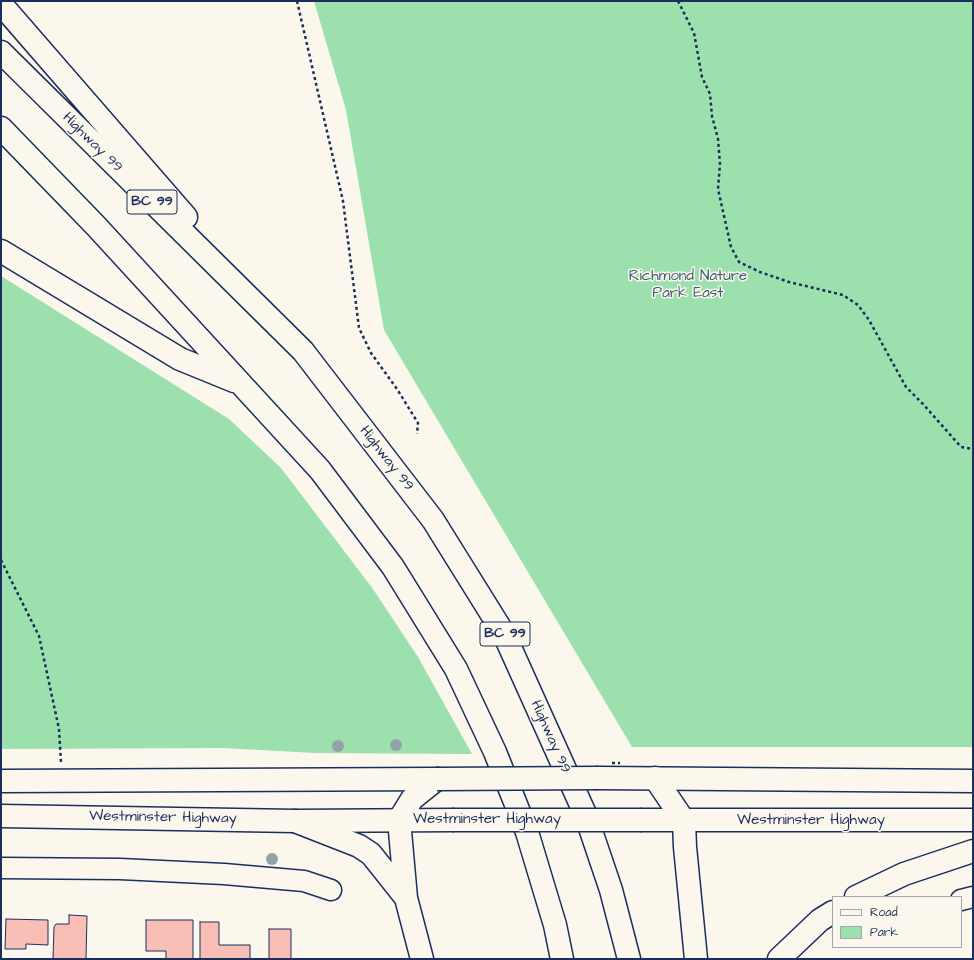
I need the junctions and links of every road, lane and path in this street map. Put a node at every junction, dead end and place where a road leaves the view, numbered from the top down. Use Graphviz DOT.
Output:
graph roads {
  1 [pos="297,1"];
  2 [pos="678,1"];
  3 [pos="1,4"];
  4 [pos="1,52"];
  5 [pos="1,128"];
  6 [pos="1,251"];
  7 [pos="303,351"];
  8 [pos="239,383"];
  9 [pos="417,434"];
  10 [pos="973,449"];
  11 [pos="1,560"];
  12 [pos="655,778"];
  13 [pos="437,779"];
  14 [pos="63,780"];
  15 [pos="1,781"];
  16 [pos="973,782"];
  17 [pos="1,816"];
  18 [pos="399,820"];
  19 [pos="973,820"];
  20 [pos="295,821"];
  21 [pos="684,821"];
  22 [pos="973,851"];
  23 [pos="1,868"];
  24 [pos="331,890"];
  25 [pos="858,896"];
  26 [pos="973,897"];
  27 [pos="406,898"];
  28 [pos="962,900"];
  29 [pos="832,913"];
  30 [pos="422,959"];
  31 [pos="562,959"];
  32 [pos="629,959"];
  33 [pos="696,959"];
  34 [pos="779,959"];
  1 -- 9 [label="path"];
  2 -- 10 [label="path"];
  3 -- 7 [label="main road"];
  4 -- 7 [label="main road, Highway 99 / BC 99"];
  5 -- 8 [label="main road"];
  6 -- 8 [label="main road"];
  7 -- 32 [label="main road, Highway 99 / BC 99"];
  8 -- 31 [label="main road"];
  11 -- 14 [label="path"];
  12 -- 13 [label="main road, bridge"];
  12 -- 16 [label="main road"];
  12 -- 21 [label="main road"];
  13 -- 14 [label="main road"];
  13 -- 18 [label="main road"];
  14 -- 15 [label="main road"];
  17 -- 20 [label="main road, Westminster Highway"];
  18 -- 20 [label="main road, Westminster Highway"];
  18 -- 21 [label="main road, Westminster Highway, bridge"];
  18 -- 27 [label="main road"];
  19 -- 21 [label="main road, Westminster Highway"];
  20 -- 27 [label="main road"];
  21 -- 33 [label="main road"];
  22 -- 25 [label="main road"];
  23 -- 24 [label="street"];
  26 -- 28 [label="street"];
  27 -- 30 [label="main road"];
  29 -- 34 [label="main road"];
}
